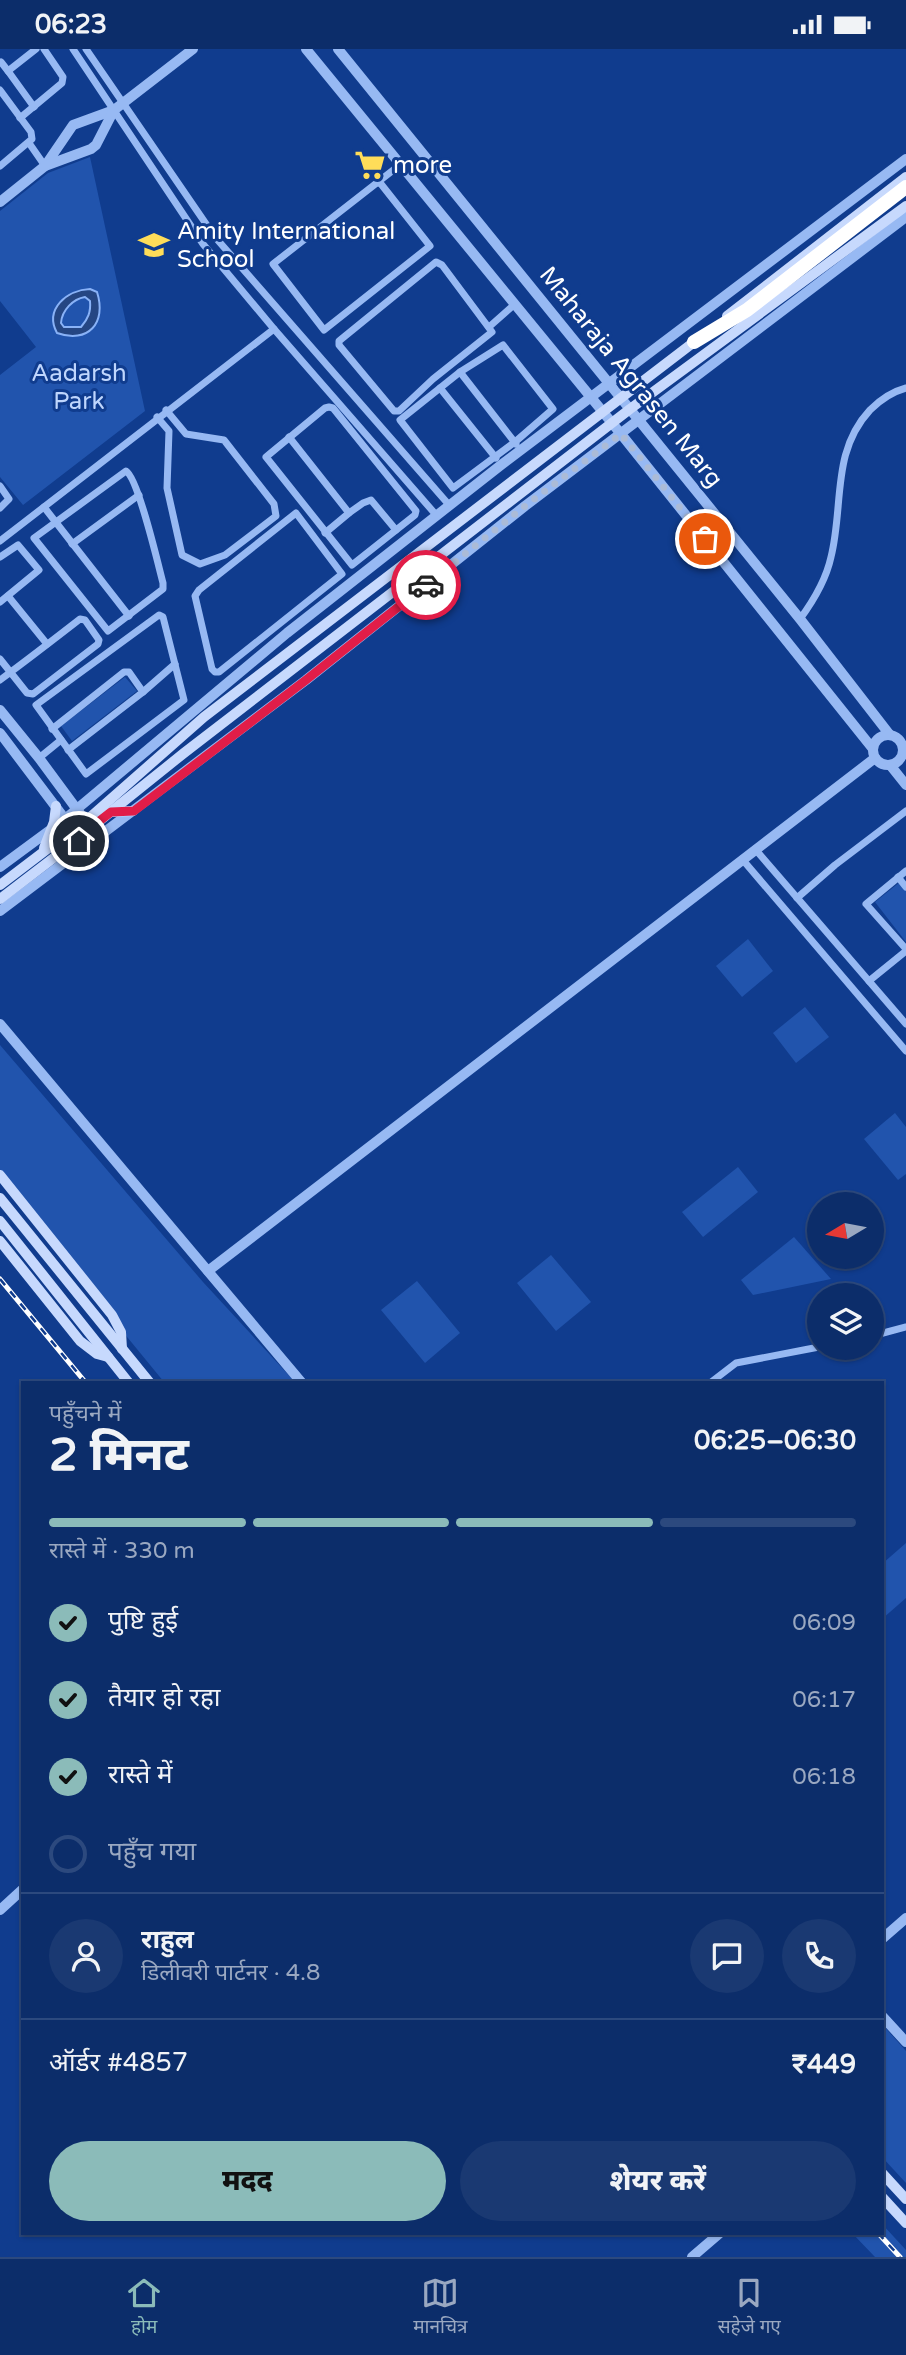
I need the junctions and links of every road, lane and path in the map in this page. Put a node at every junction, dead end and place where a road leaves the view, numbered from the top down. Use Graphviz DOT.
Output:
graph roads {
  1 [pos="36,49"];
  2 [pos="44,49"];
  3 [pos="73,49"];
  4 [pos="86,49"];
  5 [pos="193,49"];
  6 [pos="306,49"];
  7 [pos="338,49"];
  8 [pos="1,62"];
  9 [pos="8,71"];
  10 [pos="0,90"];
  11 [pos="34,107"];
  12 [pos="118,107"];
  13 [pos="20,118"];
  14 [pos="29,143"];
  15 [pos="906,159"];
  16 [pos="401,164"];
  17 [pos="0,166"];
  18 [pos="45,166"];
  19 [pos="906,177"];
  20 [pos="378,183"];
  21 [pos="906,187"];
  22 [pos="0,202"];
  23 [pos="906,206"];
  24 [pos="406,215"];
  25 [pos="906,217"];
  26 [pos="399,221"];
  27 [pos="515,304"];
  28 [pos="489,327"];
  29 [pos="274,330"];
  30 [pos="694,342"];
  31 [pos="460,372"];
  32 [pos="610,385"];
  33 [pos="440,388"];
  34 [pos="906,388"];
  35 [pos="590,397"];
  36 [pos="621,398"];
  37 [pos="629,408"];
  38 [pos="166,411"];
  39 [pos="603,412"];
  40 [pos="158,417"];
  41 [pos="639,420"];
  42 [pos="611,423"];
  43 [pos="621,434"];
  44 [pos="289,437"];
  45 [pos="518,446"];
  46 [pos="498,461"];
  47 [pos="0,486"];
  48 [pos="139,495"];
  49 [pos="450,506"];
  50 [pos="44,507"];
  51 [pos="0,508"];
  52 [pos="349,513"];
  53 [pos="437,516"];
  54 [pos="55,521"];
  55 [pos="396,530"];
  56 [pos="326,533"];
  57 [pos="0,541"];
  58 [pos="72,544"];
  59 [pos="0,557"];
  60 [pos="356,562"];
  61 [pos="365,572"];
  62 [pos="8,596"];
  63 [pos="0,602"];
  64 [pos="129,617"];
  65 [pos="800,619"];
  66 [pos="279,624"];
  67 [pos="287,633"];
  68 [pos="47,644"];
  69 [pos="0,659"];
  70 [pos="175,664"];
  71 [pos="11,672"];
  72 [pos="0,680"];
  73 [pos="143,692"];
  74 [pos="0,710"];
  75 [pos="52,729"];
  76 [pos="0,733"];
  77 [pos="61,740"];
  78 [pos="901,742"];
  79 [pos="68,750"];
  80 [pos="874,753"];
  81 [pos="39,758"];
  82 [pos="890,765"];
  83 [pos="906,785"];
  84 [pos="56,806"];
  85 [pos="134,811"];
  86 [pos="906,811"];
  87 [pos="111,812"];
  88 [pos="85,818"];
  89 [pos="53,827"];
  90 [pos="71,829"];
  91 [pos="755,849"];
  92 [pos="43,851"];
  93 [pos="742,859"];
  94 [pos="0,867"];
  95 [pos="906,870"];
  96 [pos="898,877"];
  97 [pos="0,884"];
  98 [pos="906,887"];
  99 [pos="797,898"];
  100 [pos="0,899"];
  101 [pos="0,911"];
  102 [pos="906,950"];
  103 [pos="869,981"];
  104 [pos="904,1018"];
  105 [pos="0,1024"];
  106 [pos="906,1051"];
  107 [pos="0,1175"];
  108 [pos="0,1198"];
  109 [pos="0,1221"];
  110 [pos="0,1241"];
  111 [pos="208,1271"];
  112 [pos="906,1327"];
  113 [pos="884,1333"];
  114 [pos="122,1349"];
  115 [pos="807,1349"];
  116 [pos="108,1357"];
  117 [pos="127,1381"];
  118 [pos="148,1381"];
  119 [pos="300,1381"];
  120 [pos="713,1381"];
  121 [pos="21,1891"];
  122 [pos="0,1910"];
  123 [pos="906,1918"];
  124 [pos="884,1936"];
  125 [pos="884,2018"];
  126 [pos="906,2042"];
  127 [pos="884,2175"];
  128 [pos="884,2199"];
  129 [pos="906,2199"];
  130 [pos="906,2223"];
  131 [pos="718,2235"];
  132 [pos="692,2257"];
  1 -- 9 [label="street"];
  2 -- 11 [label="street"];
  3 -- 12 [label="street"];
  4 -- 12 [label="street"];
  5 -- 12 [label="street"];
  6 -- 16 [label="street, Maharaja Agrasen Marg"];
  7 -- 32 [label="street, Maharaja Agrasen Marg"];
  8 -- 9 [label="street"];
  9 -- 11 [label="street"];
  10 -- 13 [label="street"];
  11 -- 13 [label="street"];
  12 -- 18 [label="street"];
  12 -- 18 [label="street"];
  12 -- 29 [label="street"];
  12 -- 49 [label="street"];
  13 -- 14 [label="street"];
  14 -- 17 [label="street"];
  14 -- 18 [label="street"];
  15 -- 32 [label="street"];
  16 -- 20 [label="street"];
  16 -- 27 [label="street, Maharaja Agrasen Marg"];
  18 -- 22 [label="street"];
  19 -- 30 [label="main road"];
  20 -- 24 [label="street"];
  20 -- 24 [label="street"];
  21 -- 30 [label="highway"];
  23 -- 37 [label="main road"];
  24 -- 26 [label="street"];
  25 -- 41 [label="street"];
  27 -- 28 [label="street"];
  27 -- 35 [label="street, Maharaja Agrasen Marg"];
  28 -- 28 [label="street"];
  29 -- 38 [label="street"];
  29 -- 53 [label="street"];
  30 -- 36 [label="main road"];
  31 -- 33 [label="street"];
  31 -- 45 [label="street"];
  31 -- 45 [label="street"];
  32 -- 35 [label="street"];
  32 -- 36 [label="street, Maharaja Agrasen Marg"];
  33 -- 46 [label="street"];
  33 -- 46 [label="street"];
  34 -- 65 [label="street"];
  35 -- 39 [label="street, Maharaja Agrasen Marg"];
  35 -- 45 [label="street"];
  36 -- 37 [label="street, Maharaja Agrasen Marg"];
  36 -- 39 [label="main road"];
  37 -- 41 [label="street, Maharaja Agrasen Marg"];
  37 -- 42 [label="main road"];
  38 -- 40 [label="street"];
  38 -- 40 [label="street"];
  39 -- 42 [label="street, Maharaja Agrasen Marg"];
  39 -- 88 [label="main road"];
  40 -- 50 [label="street"];
  41 -- 43 [label="street"];
  41 -- 65 [label="street, Maharaja Agrasen Marg"];
  42 -- 43 [label="street, Maharaja Agrasen Marg"];
  42 -- 87 [label="main road"];
  43 -- 80 [label="street, Maharaja Agrasen Marg"];
  43 -- 85 [label="street"];
  44 -- 52 [label="street"];
  44 -- 55 [label="street"];
  44 -- 56 [label="street"];
  45 -- 46 [label="street"];
  46 -- 49 [label="street"];
  47 -- 51 [label="street"];
  48 -- 54 [label="street"];
  48 -- 58 [label="street"];
  48 -- 64 [label="street"];
  49 -- 53 [label="street"];
  50 -- 54 [label="street"];
  50 -- 57 [label="street"];
  52 -- 55 [label="street"];
  52 -- 56 [label="street"];
  53 -- 61 [label="street"];
  54 -- 58 [label="street"];
  54 -- 64 [label="street"];
  55 -- 60 [label="street"];
  56 -- 60 [label="street"];
  58 -- 64 [label="street"];
  59 -- 62 [label="street"];
  60 -- 61 [label="street"];
  61 -- 67 [label="street"];
  62 -- 63 [label="street"];
  62 -- 68 [label="street"];
  65 -- 78 [label="street, Maharaja Agrasen Marg"];
  66 -- 66 [label="street"];
  66 -- 67 [label="street"];
  67 -- 88 [label="street"];
  68 -- 71 [label="street"];
  68 -- 71 [label="street"];
  69 -- 71 [label="street"];
  70 -- 73 [label="street"];
  70 -- 75 [label="street"];
  70 -- 79 [label="street"];
  71 -- 72 [label="street"];
  73 -- 75 [label="street"];
  73 -- 79 [label="street"];
  74 -- 81 [label="street"];
  75 -- 77 [label="street"];
  76 -- 84 [label="street"];
  77 -- 79 [label="street"];
  77 -- 81 [label="street"];
  78 -- 80 [label="street"];
  78 -- 82 [label="street"];
  80 -- 82 [label="street"];
  80 -- 91 [label="street"];
  81 -- 88 [label="street"];
  82 -- 83 [label="street"];
  84 -- 89 [label="main road"];
  84 -- 90 [label="street"];
  85 -- 87 [label="main road"];
  85 -- 101 [label="street"];
  86 -- 99 [label="street"];
  87 -- 88 [label="main road"];
  88 -- 90 [label="main road"];
  88 -- 90 [label="main road"];
  89 -- 90 [label="street"];
  89 -- 92 [label="main road"];
  89 -- 94 [label="street"];
  90 -- 92 [label="main road"];
  90 -- 100 [label="main road"];
  91 -- 93 [label="street"];
  91 -- 99 [label="street"];
  92 -- 97 [label="main road"];
  93 -- 106 [label="street"];
  93 -- 111 [label="street"];
  95 -- 96 [label="street"];
  96 -- 98 [label="street"];
  96 -- 102 [label="street"];
  99 -- 103 [label="street"];
  102 -- 103 [label="street"];
  103 -- 104 [label="street"];
  105 -- 111 [label="street"];
  107 -- 114 [label="main road"];
  108 -- 114 [label="main road"];
  109 -- 116 [label="main road"];
  110 -- 116 [label="main road"];
  111 -- 119 [label="street"];
  112 -- 113 [label="street"];
  114 -- 118 [label="main road"];
  115 -- 120 [label="street"];
  116 -- 117 [label="main road"];
  121 -- 122 [label="street"];
  123 -- 124 [label="street"];
  125 -- 126 [label="street"];
  127 -- 129 [label="main road"];
  128 -- 130 [label="main road"];
  131 -- 132 [label="street"];
}
